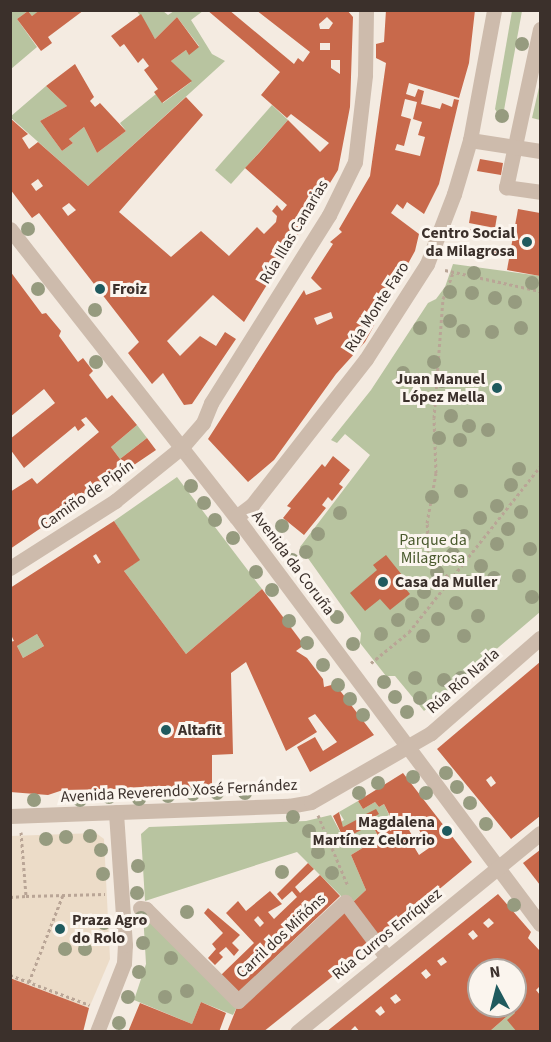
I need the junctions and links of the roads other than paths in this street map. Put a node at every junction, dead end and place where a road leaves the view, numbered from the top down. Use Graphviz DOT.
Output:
graph roads {
  1 [pos="366,10"];
  2 [pos="494,10"];
  3 [pos="540,29"];
  4 [pos="470,140"];
  5 [pos="512,147"];
  6 [pos="540,151"];
  7 [pos="540,192"];
  8 [pos="10,229"];
  9 [pos="182,447"];
  10 [pos="236,517"];
  11 [pos="10,568"];
  12 [pos="540,638"];
  13 [pos="406,747"];
  14 [pos="116,812"];
  15 [pos="10,816"];
  16 [pos="540,833"];
  17 [pos="499,866"];
  18 [pos="140,908"];
  19 [pos="540,924"];
  20 [pos="387,958"];
  21 [pos="97,1032"];
  22 [pos="297,1032"];
  1 -- 9 [label="street, Rúa Illas Canarias"];
  2 -- 4 [label="street, Rúa Monte Faro"];
  3 -- 5 [label="street"];
  4 -- 5 [label="street"];
  4 -- 10 [label="street, Rúa Monte Faro"];
  5 -- 6 [label="street"];
  5 -- 7 [label="street"];
  8 -- 9 [label="street, Avenida da Coruña"];
  9 -- 10 [label="street, Avenida da Coruña"];
  9 -- 11 [label="street, Camiño de Pipín"];
  10 -- 13 [label="street, Avenida da Coruña"];
  12 -- 13 [label="street, Rúa Río Narla"];
  13 -- 14 [label="street, Avenida Reverendo Xosé Fernández"];
  13 -- 17 [label="street, Avenida da Coruña"];
  14 -- 15 [label="street, Avenida Reverendo Xosé Fernández"];
  14 -- 21 [label="street"];
  16 -- 17 [label="street, Rúa Curros Enríquez"];
  17 -- 19 [label="street, Avenida da Coruña"];
  17 -- 20 [label="street, Rúa Curros Enríquez"];
  18 -- 20 [label="street, Carril dos Miñóns"];
  20 -- 22 [label="street, Rúa Curros Enríquez"];
}
